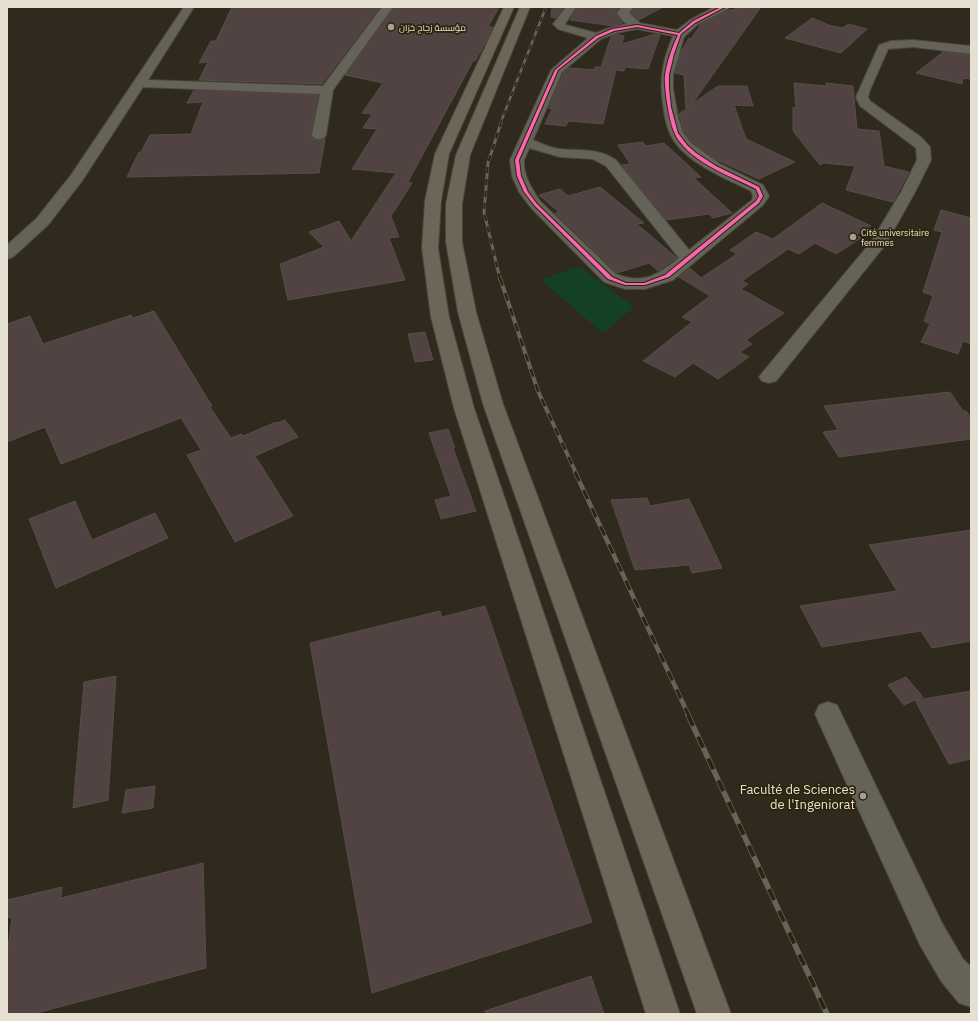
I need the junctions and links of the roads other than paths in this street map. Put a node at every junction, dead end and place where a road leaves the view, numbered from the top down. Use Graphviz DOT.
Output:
graph roads {
  1 [pos="189,7"];
  2 [pos="388,7"];
  3 [pos="509,7"];
  4 [pos="525,7"];
  5 [pos="571,7"];
  6 [pos="628,7"];
  7 [pos="724,7"];
  8 [pos="637,26"];
  9 [pos="680,34"];
  10 [pos="596,37"];
  11 [pos="971,50"];
  12 [pos="139,83"];
  13 [pos="327,90"];
  14 [pos="319,134"];
  15 [pos="526,142"];
  16 [pos="7,254"];
  17 [pos="688,259"];
  18 [pos="769,377"];
  19 [pos="828,714"];
  20 [pos="971,990"];
  21 [pos="663,1014"];
  22 [pos="714,1014"];
  1 -- 12 [label="street"];
  2 -- 13 [label="street"];
  3 -- 21 [label="main road"];
  4 -- 22 [label="main road"];
  5 -- 10 [label="street"];
  6 -- 8 [label="street"];
  7 -- 9 [label="street"];
  8 -- 9 [label="street"];
  8 -- 10 [label="street"];
  9 -- 17 [label="street"];
  10 -- 15 [label="street"];
  11 -- 18 [label="street"];
  12 -- 13 [label="street"];
  12 -- 16 [label="street"];
  13 -- 14 [label="street"];
  15 -- 17 [label="street"];
  15 -- 17 [label="street"];
  19 -- 20 [label="street"];
}
